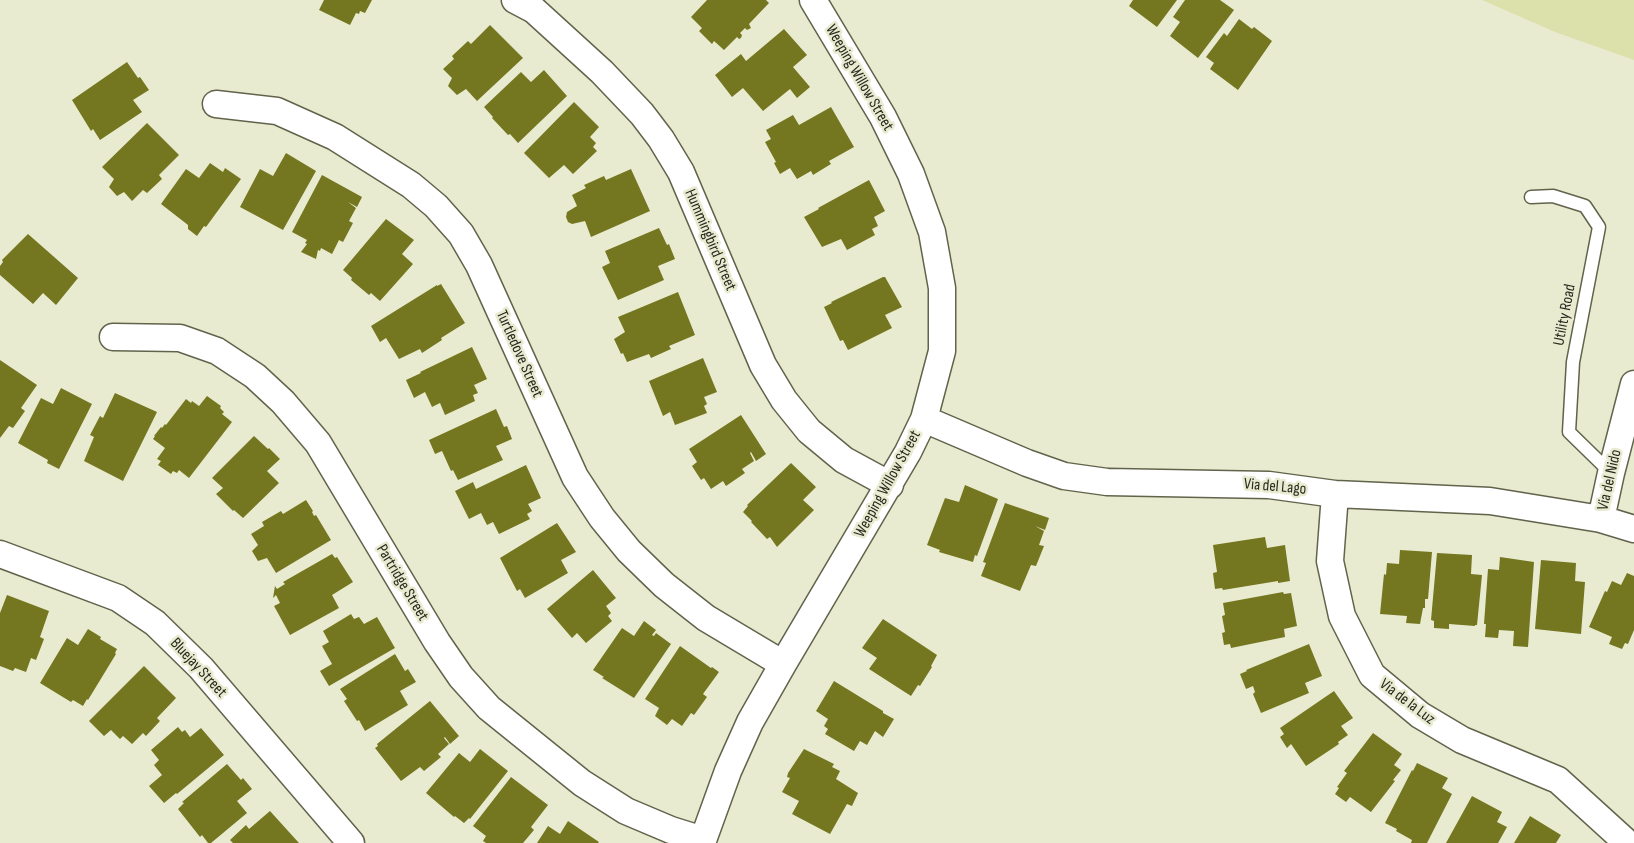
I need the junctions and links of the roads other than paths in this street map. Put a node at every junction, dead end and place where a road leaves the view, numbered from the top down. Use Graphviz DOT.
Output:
graph roads {
  1 [pos="515,0"];
  2 [pos="813,0"];
  3 [pos="216,104"];
  4 [pos="1532,197"];
  5 [pos="113,337"];
  6 [pos="1634,384"];
  7 [pos="924,419"];
  8 [pos="1611,472"];
  9 [pos="890,485"];
  10 [pos="1335,494"];
  11 [pos="1601,519"];
  12 [pos="1634,529"];
  13 [pos="0,554"];
  14 [pos="783,664"];
  15 [pos="703,842"];
  16 [pos="351,843"];
  17 [pos="1626,843"];
  1 -- 9 [label="street, Hummingbird Street"];
  2 -- 7 [label="street, Weeping Willow Street"];
  3 -- 14 [label="street, Turtledove Street"];
  4 -- 8 [label="lane, Utility Road"];
  5 -- 15 [label="street, Partridge Street"];
  6 -- 8 [label="street, Via del Nido"];
  7 -- 9 [label="street, Weeping Willow Street"];
  7 -- 10 [label="street, Via del Lago"];
  8 -- 11 [label="street, Via del Nido"];
  9 -- 14 [label="street, Weeping Willow Street"];
  10 -- 11 [label="street, Via del Lago"];
  10 -- 17 [label="street, Via de la Luz"];
  11 -- 12 [label="street, Via del Lago"];
  13 -- 16 [label="street, Bluejay Street"];
  14 -- 15 [label="street, Weeping Willow Street"];
}
